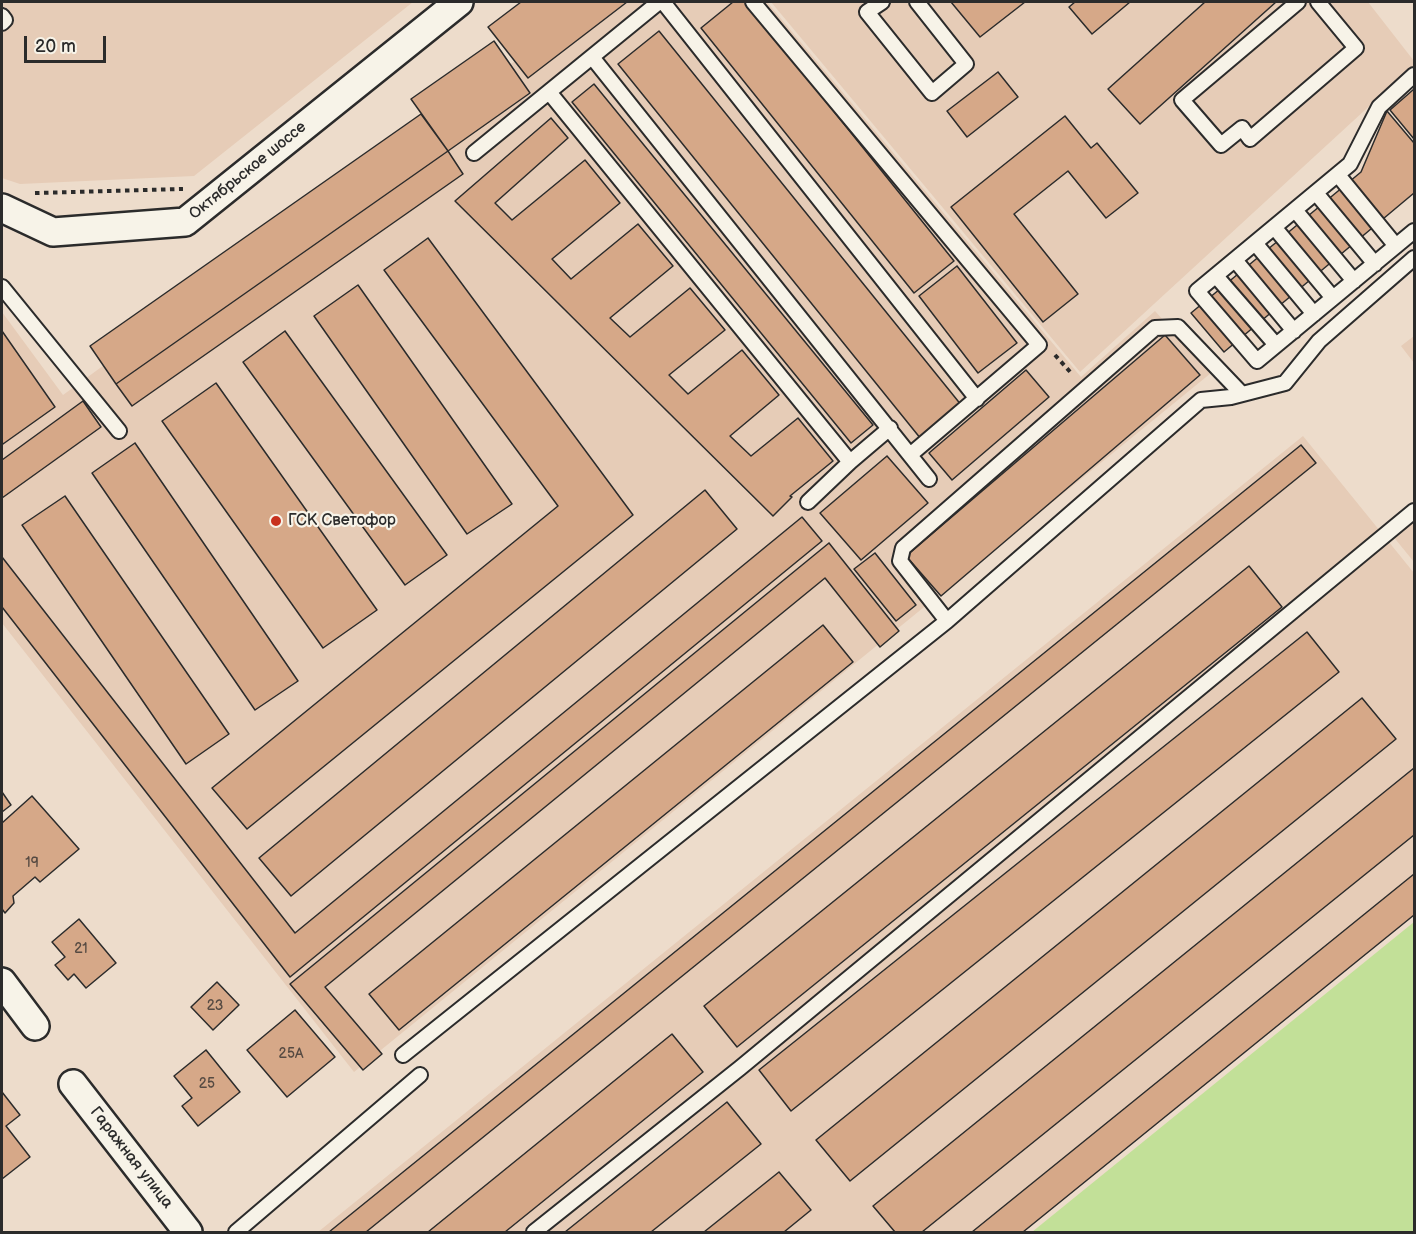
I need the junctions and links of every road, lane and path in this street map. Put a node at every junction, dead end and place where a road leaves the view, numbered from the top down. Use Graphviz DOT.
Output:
graph roads {
  1 [pos="459,2"];
  2 [pos="661,2"];
  3 [pos="753,2"];
  4 [pos="882,2"];
  5 [pos="917,2"];
  6 [pos="1298,2"];
  7 [pos="1318,2"];
  8 [pos="2,16"];
  9 [pos="2,23"];
  10 [pos="592,57"];
  11 [pos="1414,75"];
  12 [pos="549,92"];
  13 [pos="474,153"];
  14 [pos="1338,175"];
  15 [pos="190,189"];
  16 [pos="28,193"];
  17 [pos="1316,193"];
  18 [pos="2,208"];
  19 [pos="1295,210"];
  20 [pos="1274,227"];
  21 [pos="1414,231"];
  22 [pos="1255,243"];
  23 [pos="1396,246"];
  24 [pos="1414,258"];
  25 [pos="1235,260"];
  26 [pos="1375,264"];
  27 [pos="1216,276"];
  28 [pos="1354,281"];
  29 [pos="2,286"];
  30 [pos="1334,298"];
  31 [pos="1314,314"];
  32 [pos="1294,331"];
  33 [pos="1040,345"];
  34 [pos="1276,345"];
  35 [pos="1086,388"];
  36 [pos="1242,394"];
  37 [pos="977,399"];
  38 [pos="890,428"];
  39 [pos="119,431"];
  40 [pos="910,455"];
  41 [pos="850,462"];
  42 [pos="929,479"];
  43 [pos="808,502"];
  44 [pos="1414,511"];
  45 [pos="947,621"];
  46 [pos="2,982"];
  47 [pos="35,1026"];
  48 [pos="403,1055"];
  49 [pos="420,1075"];
  50 [pos="73,1084"];
  51 [pos="188,1233"];
  52 [pos="236,1233"];
  53 [pos="534,1233"];
  1 -- 18 [label="street, Октябрьское шоссе"];
  2 -- 10 [label="lane"];
  2 -- 37 [label="lane"];
  3 -- 33 [label="lane"];
  4 -- 5 [label="lane"];
  6 -- 7 [label="lane"];
  8 -- 9 [label="lane"];
  10 -- 12 [label="lane"];
  10 -- 38 [label="lane"];
  11 -- 14 [label="lane"];
  12 -- 13 [label="lane"];
  12 -- 41 [label="lane"];
  14 -- 17 [label="lane"];
  14 -- 23 [label="lane"];
  15 -- 16 [label="path"];
  17 -- 19 [label="lane"];
  17 -- 26 [label="lane"];
  19 -- 20 [label="lane"];
  19 -- 28 [label="lane"];
  20 -- 22 [label="lane"];
  20 -- 30 [label="lane"];
  21 -- 23 [label="lane"];
  22 -- 25 [label="lane"];
  22 -- 31 [label="lane"];
  23 -- 26 [label="lane"];
  24 -- 36 [label="lane"];
  25 -- 27 [label="lane"];
  25 -- 32 [label="lane"];
  26 -- 28 [label="lane"];
  27 -- 34 [label="lane"];
  27 -- 34 [label="lane"];
  28 -- 30 [label="lane"];
  29 -- 39 [label="lane"];
  30 -- 31 [label="lane"];
  31 -- 32 [label="lane"];
  32 -- 34 [label="lane"];
  33 -- 35 [label="path"];
  33 -- 37 [label="lane"];
  35 -- 36 [label="lane"];
  35 -- 45 [label="lane"];
  36 -- 45 [label="lane"];
  37 -- 40 [label="lane"];
  38 -- 40 [label="lane"];
  38 -- 41 [label="lane"];
  40 -- 42 [label="lane"];
  41 -- 43 [label="lane"];
  44 -- 53 [label="lane"];
  45 -- 48 [label="lane"];
  46 -- 47 [label="street"];
  49 -- 52 [label="lane"];
  50 -- 51 [label="street, Гаражная улица"];
}
